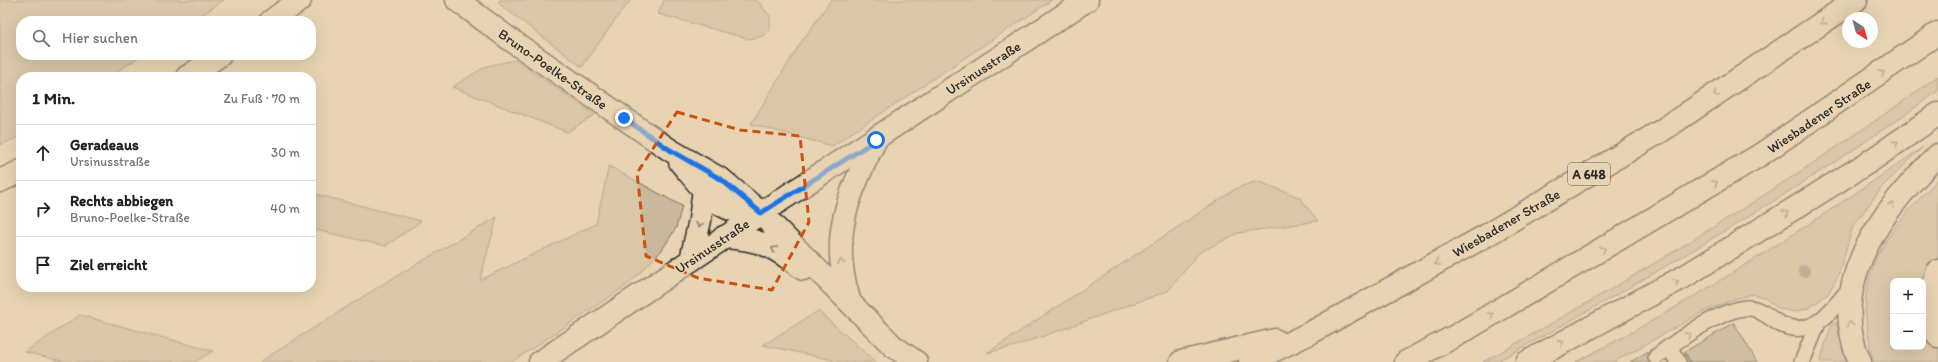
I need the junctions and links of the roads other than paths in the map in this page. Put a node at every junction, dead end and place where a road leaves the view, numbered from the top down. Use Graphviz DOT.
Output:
graph roads {
  1 [pos="300,0"];
  2 [pos="457,0"];
  3 [pos="1087,0"];
  4 [pos="1856,0"];
  5 [pos="278,16"];
  6 [pos="1938,33"];
  7 [pos="213,60"];
  8 [pos="195,72"];
  9 [pos="1938,114"];
  10 [pos="876,140"];
  11 [pos="670,150"];
  12 [pos="1938,155"];
  13 [pos="16,173"];
  14 [pos="0,181"];
  15 [pos="704,190"];
  16 [pos="761,213"];
  17 [pos="724,237"];
  18 [pos="691,260"];
  19 [pos="1938,271"];
  20 [pos="1852,288"];
  21 [pos="849,300"];
  22 [pos="1818,323"];
  23 [pos="871,324"];
  24 [pos="1312,332"];
  25 [pos="1938,336"];
  26 [pos="1669,347"];
  27 [pos="1656,357"];
  28 [pos="540,362"];
  29 [pos="916,362"];
  30 [pos="1181,362"];
  31 [pos="1250,362"];
  32 [pos="1406,362"];
  33 [pos="1527,362"];
  34 [pos="1678,362"];
  35 [pos="1802,362"];
  36 [pos="1860,362"];
  1 -- 5 [label="main road"];
  2 -- 11 [label="main road, Bruno-Poelke-Straße"];
  3 -- 10 [label="main road, Ursinusstraße"];
  4 -- 24 [label="main road, Wiesbadener Straße / A 648, one-way"];
  32 -- 6 [label="main road, Wiesbadener Straße, one-way"];
  7 -- 8 [label="main road"];
  33 -- 9 [label="main road, one-way"];
  10 -- 16 [label="main road, Ursinusstraße"];
  21 -- 10 [label="main road, one-way"];
  11 -- 15 [label="main road, Bruno-Poelke-Straße"];
  11 -- 16 [label="main road, Bruno-Poelke-Straße"];
  20 -- 12 [label="main road, one-way"];
  13 -- 14 [label="main road"];
  15 -- 16 [label="main road, Bruno-Poelke-Straße"];
  15 -- 18 [label="main road, one-way"];
  16 -- 17 [label="main road, Ursinusstraße"];
  16 -- 21 [label="main road"];
  17 -- 18 [label="main road, Ursinusstraße"];
  23 -- 17 [label="main road, one-way"];
  18 -- 28 [label="main road, Ursinusstraße"];
  19 -- 25 [label="main road"];
  20 -- 22 [label="lane"];
  36 -- 20 [label="main road, one-way"];
  21 -- 23 [label="main road"];
  26 -- 22 [label="lane, one-way"];
  22 -- 35 [label="lane"];
  23 -- 29 [label="main road"];
  24 -- 30 [label="main road"];
  24 -- 31 [label="main road, A 648"];
  26 -- 27 [label="lane"];
  26 -- 34 [label="lane"];
}
